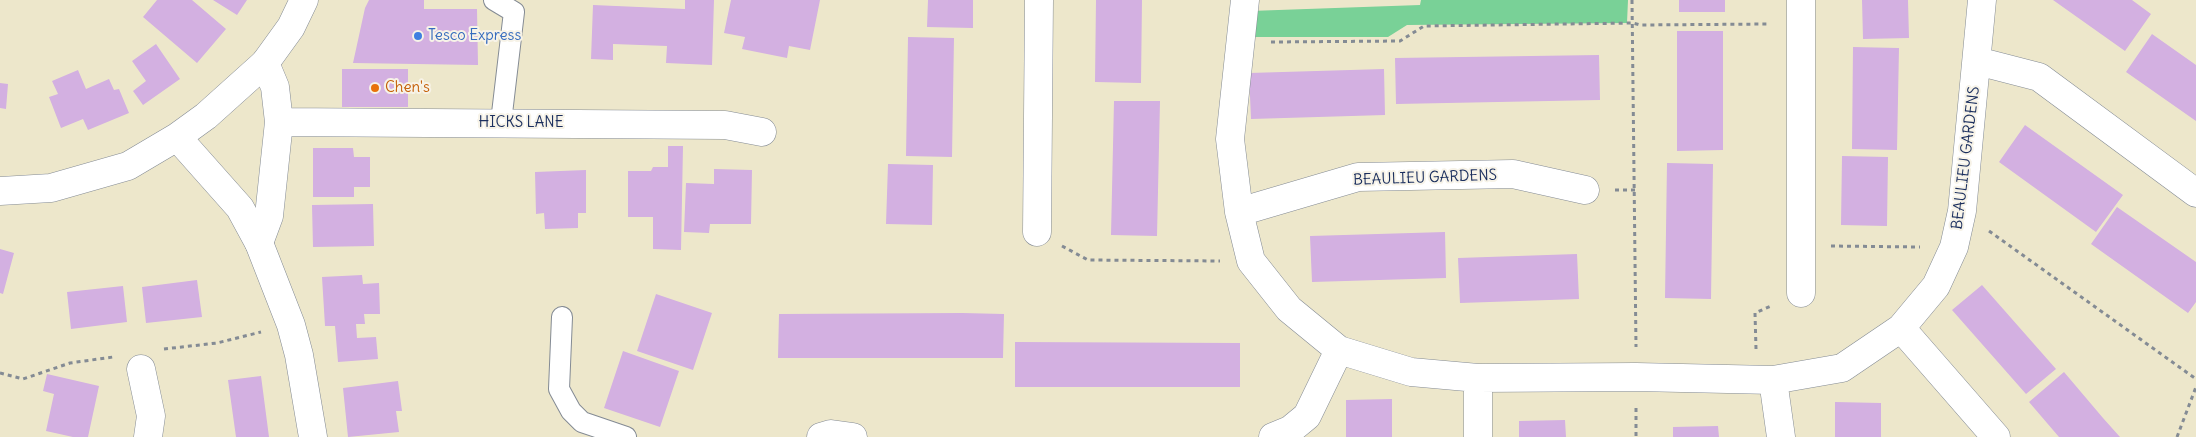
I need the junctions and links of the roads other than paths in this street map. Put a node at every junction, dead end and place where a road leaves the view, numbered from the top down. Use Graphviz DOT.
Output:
graph roads {
  1 [pos="304,0"];
  2 [pos="494,0"];
  3 [pos="1039,0"];
  4 [pos="1245,0"];
  5 [pos="1982,0"];
  6 [pos="1801,12"];
  7 [pos="1977,61"];
  8 [pos="265,63"];
  9 [pos="279,122"];
  10 [pos="501,122"];
  11 [pos="762,132"];
  12 [pos="177,137"];
  13 [pos="1585,190"];
  14 [pos="0,191"];
  15 [pos="2196,192"];
  16 [pos="1239,212"];
  17 [pos="1038,232"];
  18 [pos="259,243"];
  19 [pos="1800,293"];
  20 [pos="562,317"];
  21 [pos="1901,328"];
  22 [pos="1339,350"];
  23 [pos="138,359"];
  24 [pos="1478,378"];
  25 [pos="1765,380"];
  26 [pos="148,437"];
  27 [pos="313,437"];
  28 [pos="626,437"];
  29 [pos="821,437"];
  30 [pos="853,437"];
  31 [pos="1273,437"];
  32 [pos="1478,437"];
  33 [pos="1781,437"];
  34 [pos="1996,437"];
  1 -- 8 [label="street"];
  2 -- 10 [label="lane"];
  3 -- 17 [label="street"];
  4 -- 16 [label="street, BEAULIEU GARDENS"];
  5 -- 7 [label="street, BEAULIEU GARDENS"];
  6 -- 19 [label="street"];
  7 -- 15 [label="street"];
  7 -- 21 [label="street, BEAULIEU GARDENS"];
  8 -- 9 [label="street"];
  8 -- 12 [label="street"];
  9 -- 10 [label="street, HICKS LANE"];
  9 -- 18 [label="street"];
  10 -- 11 [label="street, HICKS LANE"];
  12 -- 14 [label="street"];
  12 -- 18 [label="street"];
  13 -- 16 [label="street, BEAULIEU GARDENS"];
  16 -- 22 [label="street, BEAULIEU GARDENS"];
  18 -- 27 [label="street"];
  20 -- 28 [label="lane"];
  21 -- 25 [label="street, BEAULIEU GARDENS"];
  21 -- 34 [label="street"];
  22 -- 24 [label="street, BEAULIEU GARDENS"];
  22 -- 31 [label="street"];
  23 -- 26 [label="street"];
  24 -- 25 [label="street, BEAULIEU GARDENS"];
  24 -- 32 [label="street"];
  25 -- 33 [label="street"];
  29 -- 30 [label="street"];
}
